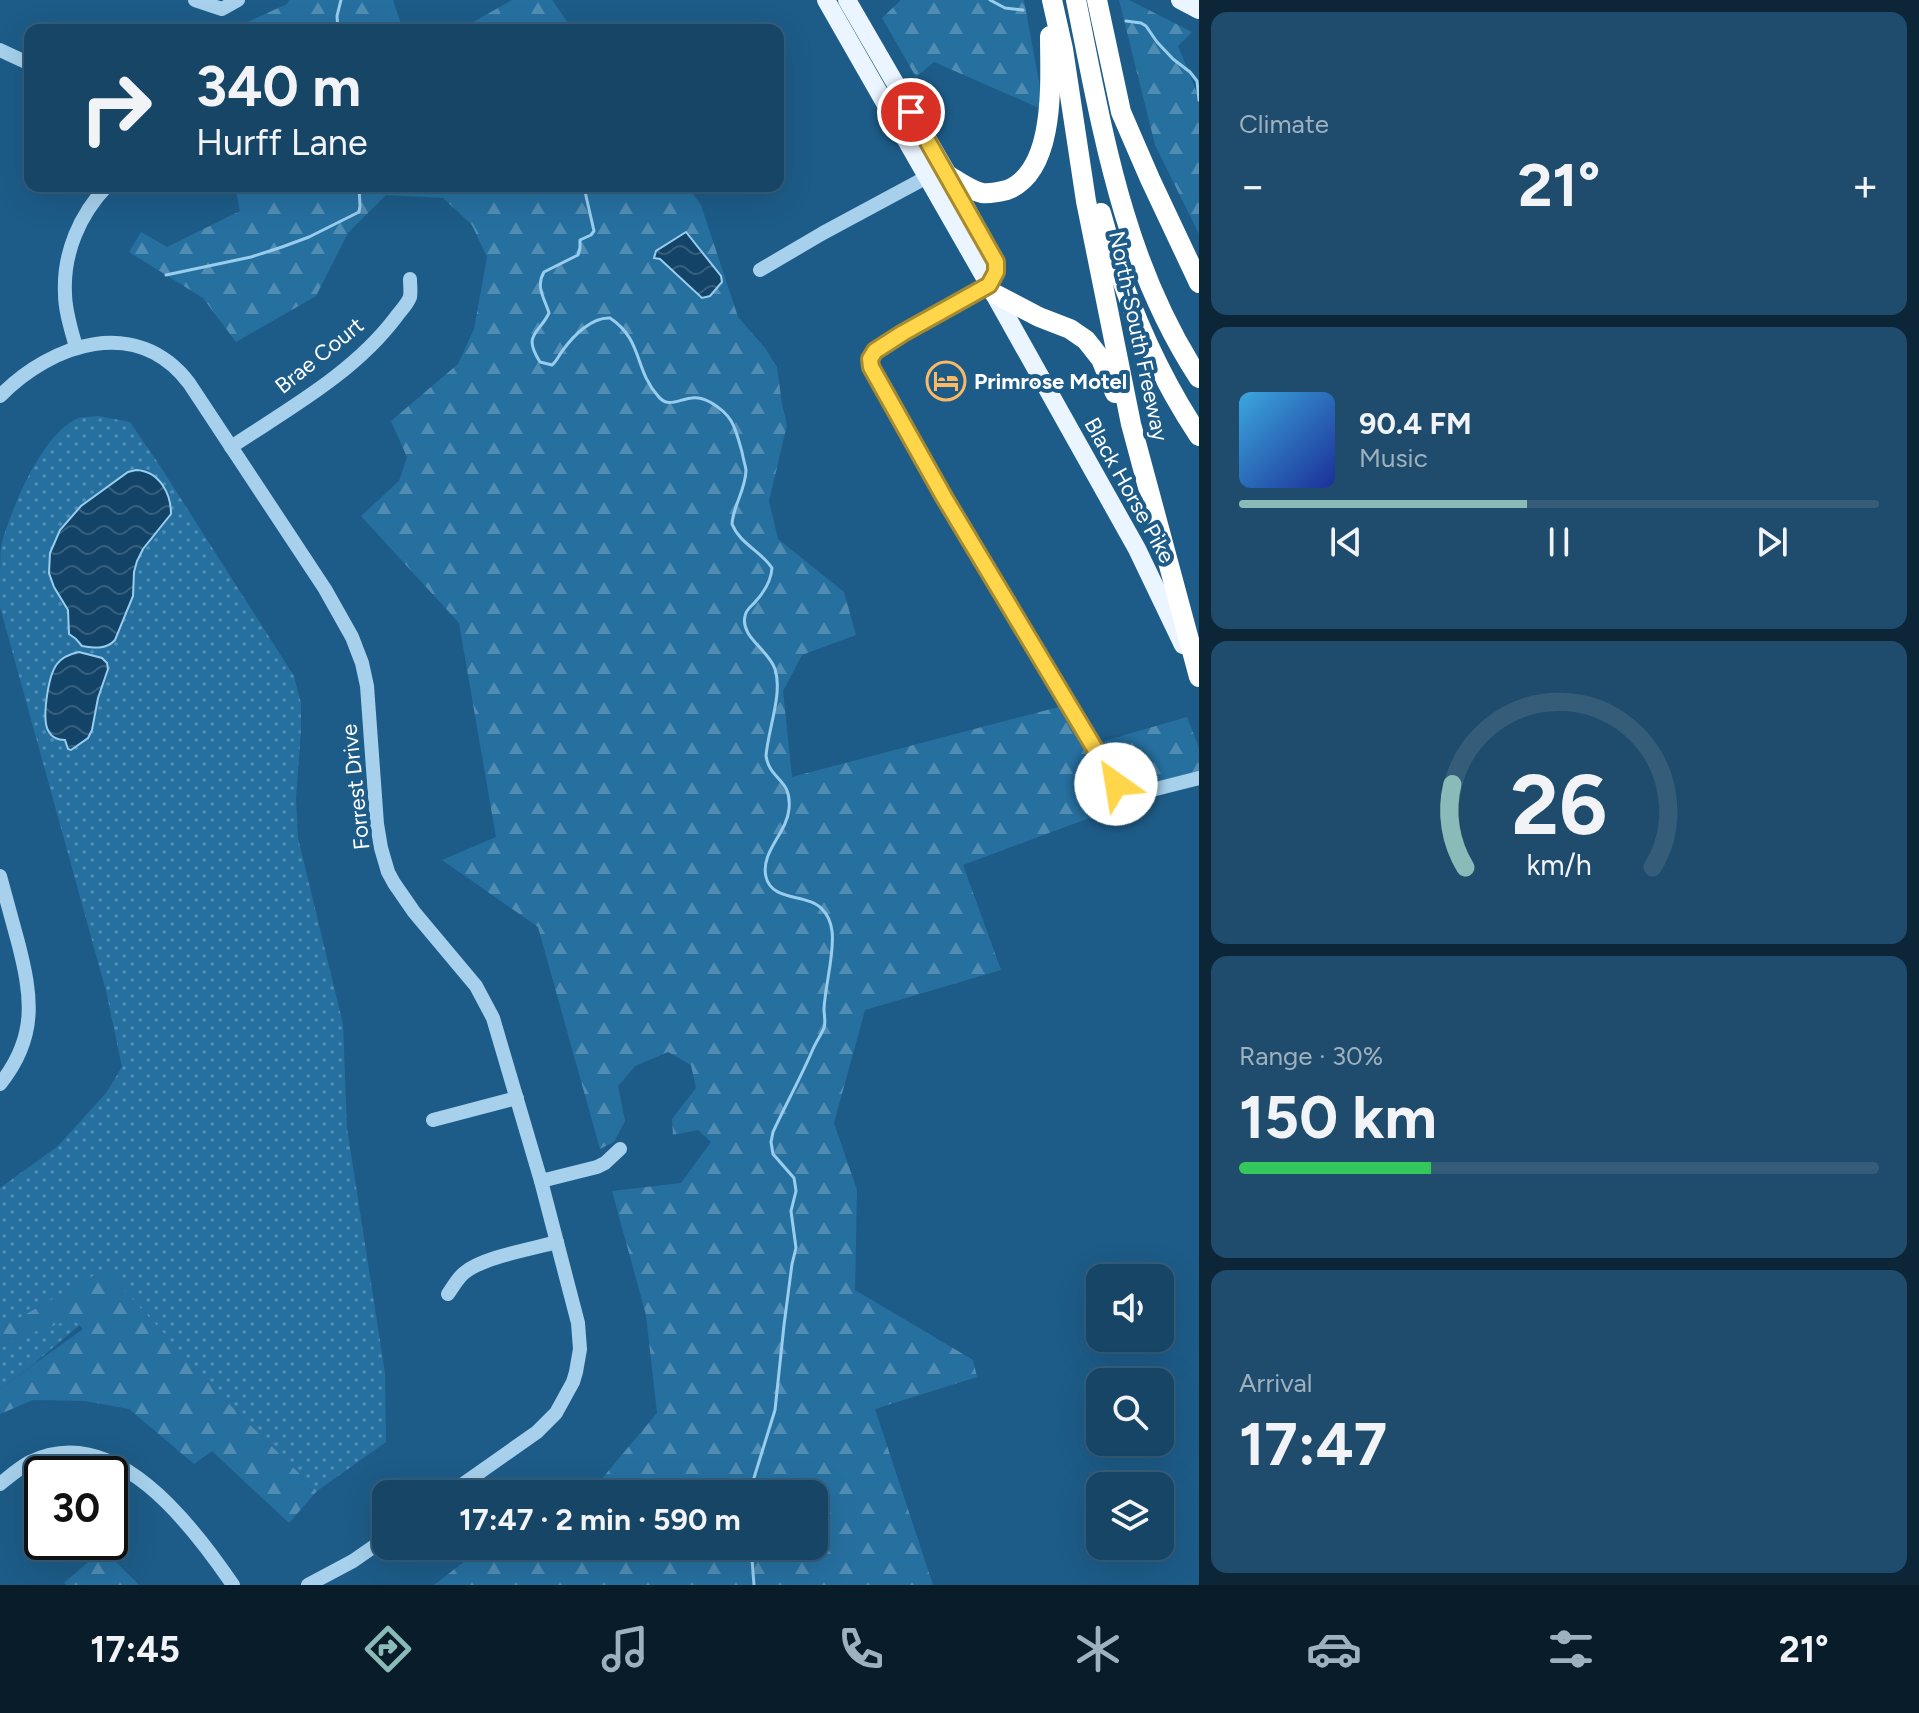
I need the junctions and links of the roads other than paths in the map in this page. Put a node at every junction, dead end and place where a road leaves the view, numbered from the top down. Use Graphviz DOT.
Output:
graph roads {
  1 [pos="195,0"];
  2 [pos="238,0"];
  3 [pos="1050,0"];
  4 [pos="1076,0"];
  5 [pos="1097,0"];
  6 [pos="1180,0"];
  7 [pos="840,5"];
  8 [pos="1199,10"];
  9 [pos="1063,49"];
  10 [pos="0,50"];
  11 [pos="24,61"];
  12 [pos="914,136"];
  13 [pos="949,176"];
  14 [pos="927,177"];
  15 [pos="101,192"];
  16 [pos="1157,194"];
  17 [pos="1199,258"];
  18 [pos="760,270"];
  19 [pos="410,279"];
  20 [pos="1199,283"];
  21 [pos="992,289"];
  22 [pos="76,347"];
  23 [pos="1199,378"];
  24 [pos="0,396"];
  25 [pos="1199,436"];
  26 [pos="231,447"];
  27 [pos="1147,483"];
  28 [pos="1199,678"];
  29 [pos="1199,778"];
  30 [pos="0,876"];
  31 [pos="0,1084"];
  32 [pos="517,1098"];
  33 [pos="433,1120"];
  34 [pos="620,1149"];
  35 [pos="541,1181"];
  36 [pos="557,1242"];
  37 [pos="448,1294"];
  38 [pos="469,1480"];
  39 [pos="0,1484"];
  40 [pos="372,1548"];
  41 [pos="233,1585"];
  42 [pos="308,1585"];
  1 -- 2 [label="street"];
  3 -- 9 [label="highway, North-South Freeway"];
  3 -- 13 [label="highway"];
  4 -- 23 [label="highway"];
  5 -- 16 [label="highway"];
  6 -- 8 [label="main road"];
  7 -- 12 [label="main road, Black Horse Pike"];
  9 -- 25 [label="highway"];
  9 -- 27 [label="highway, North-South Freeway"];
  10 -- 11 [label="street"];
  12 -- 13 [label="main road, Black Horse Pike"];
  12 -- 14 [label="main road, Black Horse Pike"];
  13 -- 21 [label="main road, Black Horse Pike"];
  14 -- 18 [label="street"];
  14 -- 21 [label="main road, Black Horse Pike"];
  15 -- 22 [label="street"];
  16 -- 17 [label="highway"];
  16 -- 20 [label="highway"];
  19 -- 26 [label="street, Brae Court"];
  21 -- 27 [label="highway"];
  21 -- 28 [label="main road, Black Horse Pike"];
  21 -- 29 [label="street"];
  22 -- 24 [label="street, Forrest Drive"];
  22 -- 26 [label="street, Forrest Drive"];
  26 -- 32 [label="street, Forrest Drive"];
  27 -- 28 [label="highway, North-South Freeway"];
  30 -- 31 [label="street"];
  32 -- 33 [label="street"];
  32 -- 35 [label="street, Forrest Drive"];
  34 -- 35 [label="street"];
  35 -- 36 [label="street, Forrest Drive"];
  36 -- 37 [label="street"];
  36 -- 38 [label="street, Forrest Drive"];
  39 -- 41 [label="street"];
  40 -- 42 [label="street"];
}
